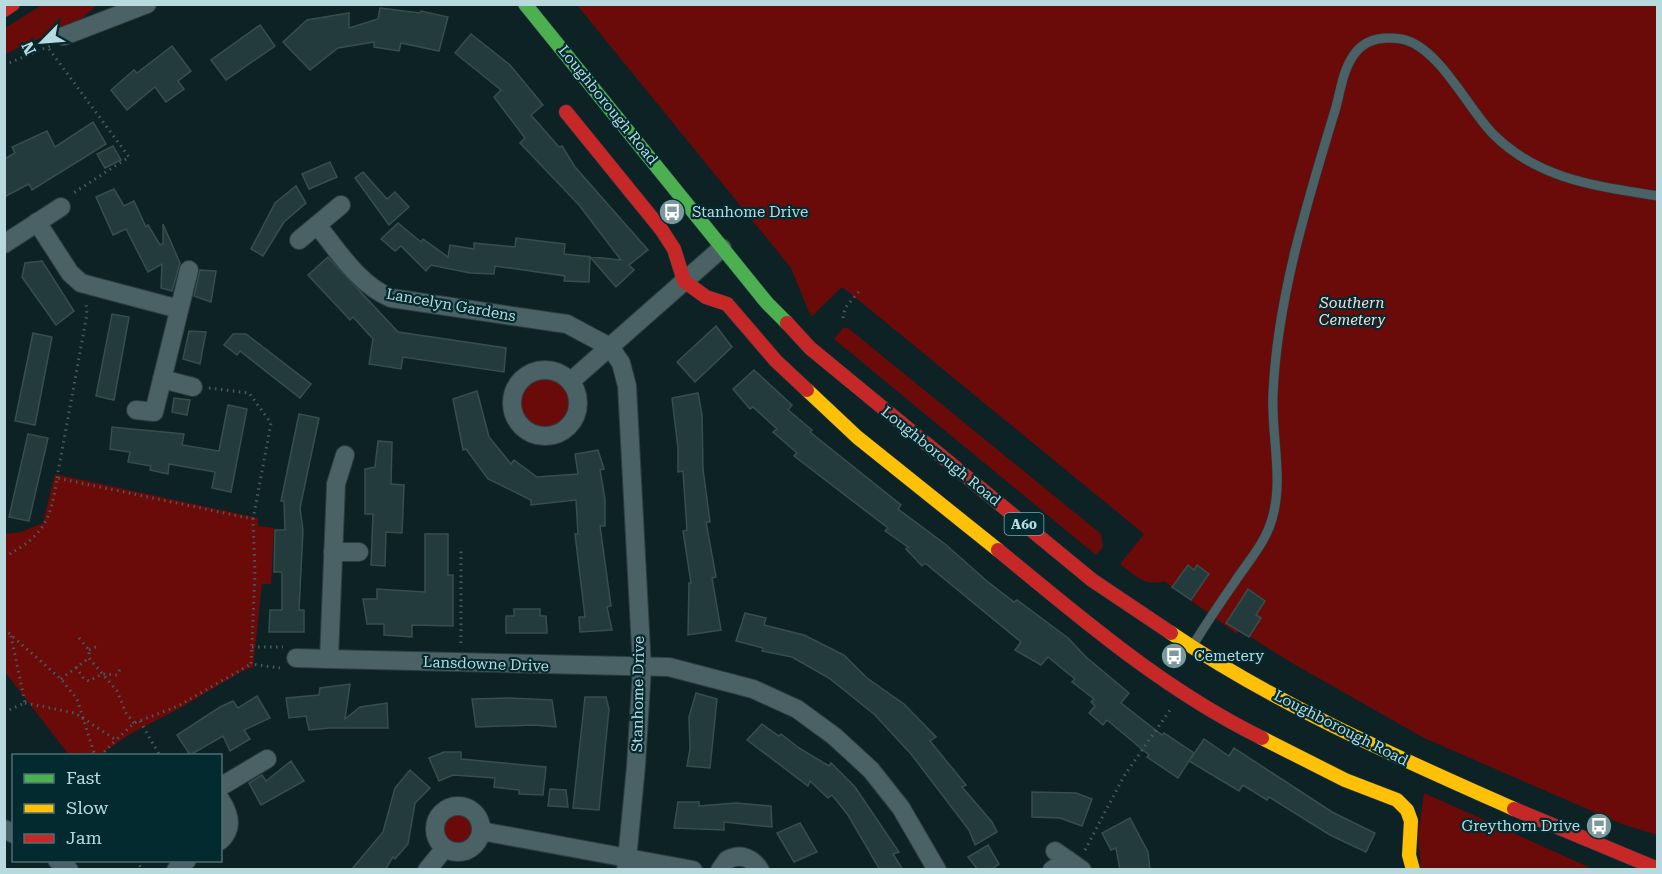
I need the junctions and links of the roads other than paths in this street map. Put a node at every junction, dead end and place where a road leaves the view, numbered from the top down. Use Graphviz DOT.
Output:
graph roads {
  1 [pos="13,4"];
  2 [pos="147,4"];
  3 [pos="525,4"];
  4 [pos="116,9"];
  5 [pos="4,10"];
  6 [pos="64,36"];
  7 [pos="566,112"];
  8 [pos="1658,196"];
  9 [pos="341,205"];
  10 [pos="61,207"];
  11 [pos="37,222"];
  12 [pos="317,225"];
  13 [pos="299,240"];
  14 [pos="4,244"];
  15 [pos="722,248"];
  16 [pos="189,270"];
  17 [pos="684,281"];
  18 [pos="179,309"];
  19 [pos="610,347"];
  20 [pos="162,379"];
  21 [pos="571,381"];
  22 [pos="193,387"];
  23 [pos="136,410"];
  24 [pos="345,455"];
  25 [pos="333,552"];
  26 [pos="358,552"];
  27 [pos="1191,647"];
  28 [pos="296,657"];
  29 [pos="329,659"];
  30 [pos="642,668"];
  31 [pos="267,759"];
  32 [pos="222,786"];
  33 [pos="222,803"];
  34 [pos="481,831"];
  35 [pos="222,840"];
  36 [pos="444,848"];
  37 [pos="1070,861"];
  38 [pos="626,864"];
  39 [pos="1658,869"];
  40 [pos="427,870"];
  41 [pos="693,870"];
  42 [pos="720,870"];
  43 [pos="760,870"];
  44 [pos="937,870"];
  45 [pos="1052,870"];
  46 [pos="1413,870"];
  1 -- 5 [label="main road"];
  2 -- 4 [label="street"];
  3 -- 15 [label="main road, Loughborough Road / A60"];
  4 -- 6 [label="street"];
  7 -- 17 [label="main road"];
  8 -- 27 [label="lane"];
  9 -- 12 [label="street"];
  10 -- 11 [label="street"];
  11 -- 14 [label="street"];
  11 -- 18 [label="street"];
  12 -- 13 [label="street"];
  12 -- 19 [label="street, Lancelyn Gardens"];
  15 -- 17 [label="street"];
  15 -- 27 [label="main road, Loughborough Road / A60"];
  16 -- 18 [label="street"];
  17 -- 19 [label="street"];
  17 -- 46 [label="main road"];
  18 -- 20 [label="street"];
  19 -- 21 [label="street"];
  19 -- 30 [label="street, Stanhome Drive"];
  20 -- 22 [label="street"];
  20 -- 23 [label="street"];
  24 -- 25 [label="street"];
  25 -- 26 [label="street"];
  25 -- 29 [label="street"];
  27 -- 39 [label="main road, Loughborough Road / A60"];
  28 -- 29 [label="street, Lansdowne Drive"];
  29 -- 30 [label="street, Lansdowne Drive"];
  30 -- 38 [label="street, Stanhome Drive"];
  30 -- 44 [label="street, Lansdowne Drive"];
  31 -- 32 [label="street"];
  33 -- 35 [label="street"];
  34 -- 36 [label="street"];
  34 -- 36 [label="street"];
  34 -- 38 [label="street"];
  36 -- 40 [label="street"];
  37 -- 45 [label="street"];
  38 -- 41 [label="street"];
  42 -- 43 [label="street"];
}
